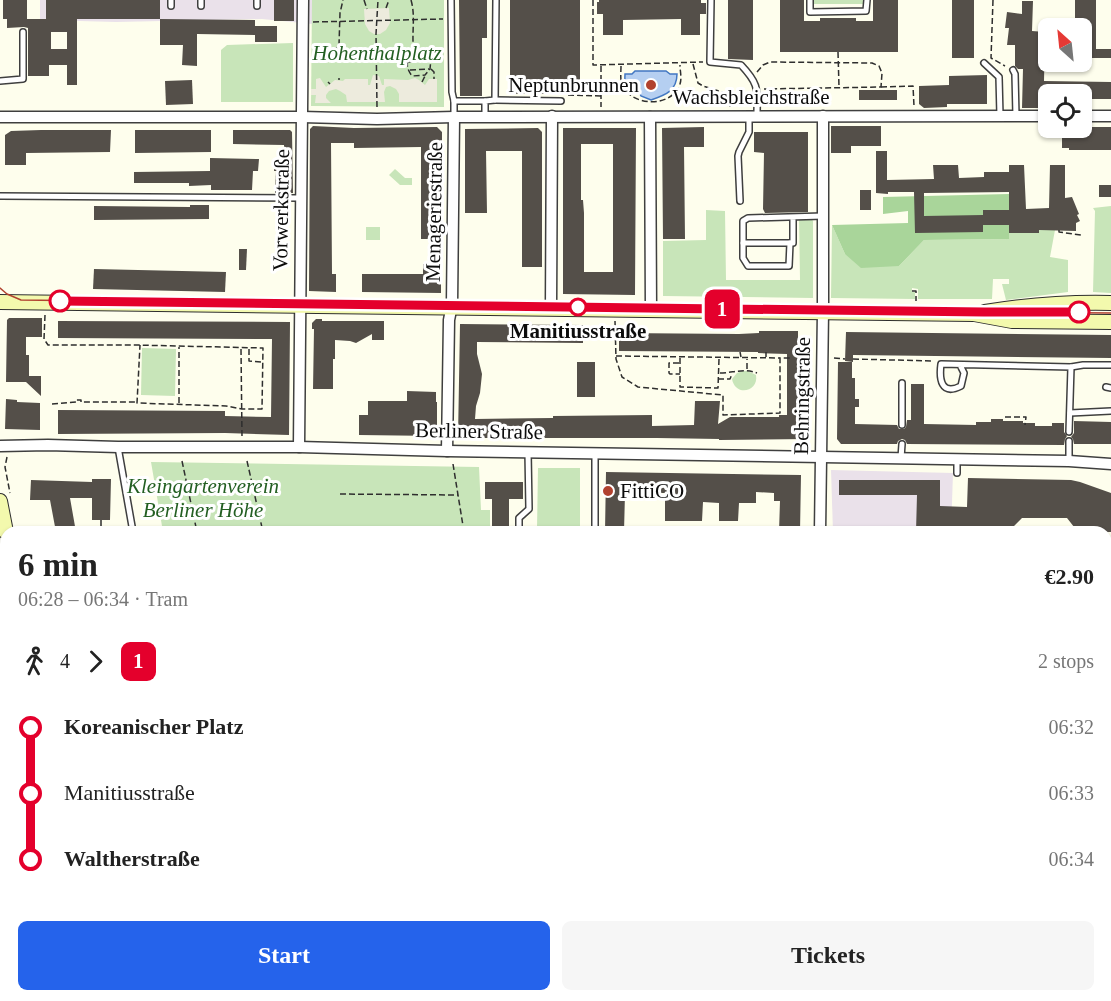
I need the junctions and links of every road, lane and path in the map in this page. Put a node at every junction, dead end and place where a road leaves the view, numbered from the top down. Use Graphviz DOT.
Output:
graph roads {
  1 [pos="303,0"];
  2 [pos="343,0"];
  3 [pos="364,0"];
  4 [pos="378,0"];
  5 [pos="389,0"];
  6 [pos="411,0"];
  7 [pos="451,0"];
  8 [pos="496,0"];
  9 [pos="593,0"];
  10 [pos="711,0"];
  11 [pos="810,0"];
  12 [pos="867,0"];
  13 [pos="993,0"];
  14 [pos="367,9"];
  15 [pos="386,9"];
  16 [pos="414,20"];
  17 [pos="451,20"];
  18 [pos="377,21"];
  19 [pos="303,22"];
  20 [pos="339,22"];
  21 [pos="23,32"];
  22 [pos="333,52"];
  23 [pos="414,52"];
  24 [pos="838,52"];
  25 [pos="431,60"];
  26 [pos="407,62"];
  27 [pos="710,62"];
  28 [pos="680,63"];
  29 [pos="693,63"];
  30 [pos="838,63"];
  31 [pos="984,63"];
  32 [pos="621,65"];
  33 [pos="601,66"];
  34 [pos="430,68"];
  35 [pos="408,70"];
  36 [pos="1013,70"];
  37 [pos="425,75"];
  38 [pos="753,78"];
  39 [pos="434,79"];
  40 [pos="0,81"];
  41 [pos="422,82"];
  42 [pos="881,87"];
  43 [pos="839,88"];
  44 [pos="757,89"];
  45 [pos="495,100"];
  46 [pos="454,101"];
  47 [pos="485,101"];
  48 [pos="561,101"];
  49 [pos="377,102"];
  50 [pos="552,116"];
  51 [pos="601,116"];
  52 [pos="753,116"];
  53 [pos="823,116"];
  54 [pos="914,116"];
  55 [pos="1000,116"];
  56 [pos="1016,116"];
  57 [pos="1038,116"];
  58 [pos="1092,116"];
  59 [pos="1111,116"];
  60 [pos="0,117"];
  61 [pos="302,117"];
  62 [pos="454,117"];
  63 [pos="485,117"];
  64 [pos="650,117"];
  65 [pos="731,117"];
  66 [pos="0,196"];
  67 [pos="301,198"];
  68 [pos="740,201"];
  69 [pos="823,216"];
  70 [pos="793,217"];
  71 [pos="1059,230"];
  72 [pos="1081,235"];
  73 [pos="743,243"];
  74 [pos="790,243"];
  75 [pos="912,291"];
  76 [pos="916,301"];
  77 [pos="0,302"];
  78 [pos="45,303"];
  79 [pos="1111,303"];
  80 [pos="300,305"];
  81 [pos="452,307"];
  82 [pos="551,309"];
  83 [pos="651,310"];
  84 [pos="823,312"];
  85 [pos="974,314"];
  86 [pos="615,321"];
  87 [pos="1111,322"];
  88 [pos="140,345"];
  89 [pos="179,346"];
  90 [pos="249,348"];
  91 [pos="241,349"];
  92 [pos="631,351"];
  93 [pos="653,351"];
  94 [pos="675,351"];
  95 [pos="696,352"];
  96 [pos="740,352"];
  97 [pos="766,352"];
  98 [pos="616,356"];
  99 [pos="631,356"];
  100 [pos="652,356"];
  101 [pos="675,357"];
  102 [pos="680,357"];
  103 [pos="696,357"];
  104 [pos="719,357"];
  105 [pos="798,357"];
  106 [pos="741,358"];
  107 [pos="747,358"];
  108 [pos="766,358"];
  109 [pos="780,358"];
  110 [pos="790,358"];
  111 [pos="823,358"];
  112 [pos="845,359"];
  113 [pos="853,359"];
  114 [pos="263,362"];
  115 [pos="680,363"];
  116 [pos="941,364"];
  117 [pos="960,365"];
  118 [pos="1111,365"];
  119 [pos="1071,367"];
  120 [pos="747,370"];
  121 [pos="718,373"];
  122 [pos="733,373"];
  123 [pos="757,373"];
  124 [pos="680,374"];
  125 [pos="718,379"];
  126 [pos="902,383"];
  127 [pos="137,402"];
  128 [pos="52,404"];
  129 [pos="179,404"];
  130 [pos="242,409"];
  131 [pos="1111,411"];
  132 [pos="1070,413"];
  133 [pos="1005,417"];
  134 [pos="902,424"];
  135 [pos="1025,425"];
  136 [pos="1070,432"];
  137 [pos="1069,441"];
  138 [pos="902,444"];
  139 [pos="4,446"];
  140 [pos="118,447"];
  141 [pos="242,447"];
  142 [pos="299,447"];
  143 [pos="447,451"];
  144 [pos="528,452"];
  145 [pos="595,453"];
  146 [pos="821,457"];
  147 [pos="902,459"];
  148 [pos="957,460"];
  149 [pos="182,461"];
  150 [pos="247,461"];
  151 [pos="1069,461"];
  152 [pos="453,464"];
  153 [pos="1111,464"];
  154 [pos="957,473"];
  155 [pos="340,494"];
  156 [pos="458,495"];
  157 [pos="6,501"];
  158 [pos="101,520"];
  159 [pos="6,526"];
  160 [pos="101,526"];
  161 [pos="132,526"];
  162 [pos="196,526"];
  163 [pos="262,526"];
  164 [pos="463,526"];
  165 [pos="519,526"];
  166 [pos="595,526"];
  167 [pos="820,526"];
  1 -- 19 [label="street"];
  2 -- 20 [label="path"];
  3 -- 14 [label="path"];
  4 -- 18 [label="path"];
  5 -- 15 [label="path"];
  6 -- 16 [label="path"];
  7 -- 17 [label="lane"];
  8 -- 45 [label="lane"];
  9 -- 33 [label="path"];
  10 -- 27 [label="lane"];
  11 -- 12 [label="lane"];
  13 -- 36 [label="path"];
  16 -- 17 [label="path"];
  16 -- 18 [label="path"];
  16 -- 23 [label="path"];
  17 -- 46 [label="lane"];
  18 -- 20 [label="path"];
  18 -- 49 [label="path"];
  19 -- 20 [label="path"];
  19 -- 61 [label="street"];
  20 -- 22 [label="path"];
  21 -- 40 [label="lane"];
  23 -- 25 [label="path"];
  23 -- 26 [label="path"];
  24 -- 30 [label="path"];
  25 -- 26 [label="path"];
  25 -- 34 [label="path"];
  26 -- 35 [label="path"];
  27 -- 29 [label="path"];
  27 -- 38 [label="lane"];
  28 -- 29 [label="path"];
  28 -- 32 [label="path"];
  28 -- 32 [label="path"];
  29 -- 65 [label="path"];
  30 -- 38 [label="path"];
  30 -- 42 [label="path"];
  30 -- 43 [label="path"];
  31 -- 55 [label="lane"];
  32 -- 33 [label="path"];
  33 -- 51 [label="path"];
  34 -- 35 [label="path"];
  34 -- 37 [label="path"];
  34 -- 39 [label="path"];
  35 -- 37 [label="path"];
  36 -- 56 [label="lane"];
  37 -- 41 [label="path"];
  38 -- 44 [label="lane"];
  42 -- 43 [label="path"];
  42 -- 54 [label="path"];
  43 -- 44 [label="path"];
  44 -- 52 [label="lane"];
  45 -- 47 [label="lane"];
  45 -- 48 [label="lane"];
  46 -- 47 [label="lane"];
  46 -- 62 [label="lane"];
  47 -- 63 [label="lane"];
  50 -- 51 [label="street, Wachsbleichstraße"];
  50 -- 63 [label="street, Wachsbleichstraße"];
  50 -- 82 [label="street"];
  51 -- 64 [label="street, Wachsbleichstraße"];
  52 -- 53 [label="street, Wachsbleichstraße"];
  52 -- 65 [label="street, Wachsbleichstraße"];
  52 -- 68 [label="lane"];
  53 -- 54 [label="street, Wachsbleichstraße"];
  53 -- 69 [label="street, Behringstraße"];
  54 -- 55 [label="street, Wachsbleichstraße"];
  55 -- 56 [label="street, Wachsbleichstraße"];
  56 -- 57 [label="street, Wachsbleichstraße"];
  58 -- 59 [label="street"];
  60 -- 61 [label="street"];
  61 -- 62 [label="street"];
  61 -- 67 [label="street, Vorwerkstraße"];
  62 -- 63 [label="street, Wachsbleichstraße"];
  62 -- 81 [label="street, Menageriestraße"];
  64 -- 65 [label="street, Wachsbleichstraße"];
  64 -- 83 [label="street"];
  66 -- 67 [label="lane"];
  67 -- 80 [label="street, Vorwerkstraße"];
  69 -- 70 [label="lane"];
  69 -- 84 [label="street, Behringstraße"];
  70 -- 73 [label="lane"];
  70 -- 74 [label="lane"];
  71 -- 72 [label="path"];
  73 -- 74 [label="lane"];
  73 -- 74 [label="lane"];
  75 -- 76 [label="path"];
  77 -- 78 [label="street"];
  78 -- 80 [label="street"];
  78 -- 88 [label="path"];
  79 -- 85 [label="street"];
  80 -- 81 [label="street"];
  80 -- 142 [label="street, Vorwerkstraße"];
  81 -- 82 [label="street"];
  81 -- 143 [label="street, Menageriestraße"];
  82 -- 83 [label="street"];
  83 -- 84 [label="street"];
  84 -- 85 [label="street"];
  84 -- 111 [label="street, Behringstraße"];
  85 -- 87 [label="street"];
  86 -- 98 [label="path"];
  88 -- 89 [label="path"];
  88 -- 127 [label="path"];
  89 -- 91 [label="path"];
  89 -- 129 [label="path"];
  90 -- 91 [label="path"];
  90 -- 114 [label="path"];
  90 -- 114 [label="path"];
  91 -- 130 [label="path"];
  92 -- 99 [label="path"];
  93 -- 100 [label="path"];
  94 -- 101 [label="path"];
  95 -- 103 [label="path"];
  96 -- 106 [label="path"];
  97 -- 108 [label="path"];
  98 -- 99 [label="path"];
  98 -- 109 [label="path"];
  99 -- 100 [label="path"];
  100 -- 101 [label="path"];
  101 -- 102 [label="path"];
  102 -- 103 [label="path"];
  102 -- 115 [label="path"];
  103 -- 104 [label="path"];
  104 -- 106 [label="path"];
  104 -- 121 [label="path"];
  105 -- 111 [label="path"];
  106 -- 107 [label="path"];
  107 -- 108 [label="path"];
  107 -- 120 [label="path"];
  108 -- 109 [label="path"];
  109 -- 110 [label="path"];
  111 -- 112 [label="path"];
  111 -- 146 [label="street, Behringstraße"];
  113 -- 116 [label="path"];
  114 -- 130 [label="path"];
  115 -- 124 [label="path"];
  115 -- 124 [label="path"];
  116 -- 117 [label="lane"];
  116 -- 117 [label="lane"];
  117 -- 119 [label="lane"];
  118 -- 119 [label="lane"];
  119 -- 132 [label="lane"];
  120 -- 122 [label="path"];
  120 -- 123 [label="path"];
  121 -- 122 [label="path"];
  121 -- 125 [label="path"];
  122 -- 125 [label="path"];
  124 -- 125 [label="path"];
  126 -- 134 [label="lane"];
  127 -- 128 [label="path"];
  127 -- 129 [label="path"];
  129 -- 130 [label="path"];
  130 -- 141 [label="path"];
  131 -- 132 [label="lane"];
  132 -- 136 [label="lane"];
  133 -- 135 [label="path"];
  137 -- 151 [label="lane"];
  138 -- 147 [label="lane"];
  139 -- 140 [label="street, Berliner Straße"];
  139 -- 157 [label="path"];
  140 -- 141 [label="street, Berliner Straße"];
  140 -- 161 [label="lane"];
  141 -- 142 [label="street, Berliner Straße"];
  142 -- 143 [label="street, Berliner Straße"];
  143 -- 144 [label="street, Berliner Straße"];
  144 -- 145 [label="street, Berliner Straße"];
  144 -- 165 [label="lane"];
  145 -- 146 [label="street, Berliner Straße"];
  145 -- 166 [label="lane"];
  146 -- 147 [label="street, Berliner Straße"];
  146 -- 167 [label="street, Behringstraße"];
  147 -- 148 [label="street, Berliner Straße"];
  148 -- 151 [label="street, Berliner Straße"];
  148 -- 154 [label="lane"];
  149 -- 162 [label="path"];
  150 -- 163 [label="path"];
  151 -- 153 [label="street, Berliner Straße"];
  152 -- 156 [label="path"];
  155 -- 156 [label="path"];
  156 -- 164 [label="path"];
  157 -- 159 [label="street"];
  158 -- 160 [label="path"];
}
